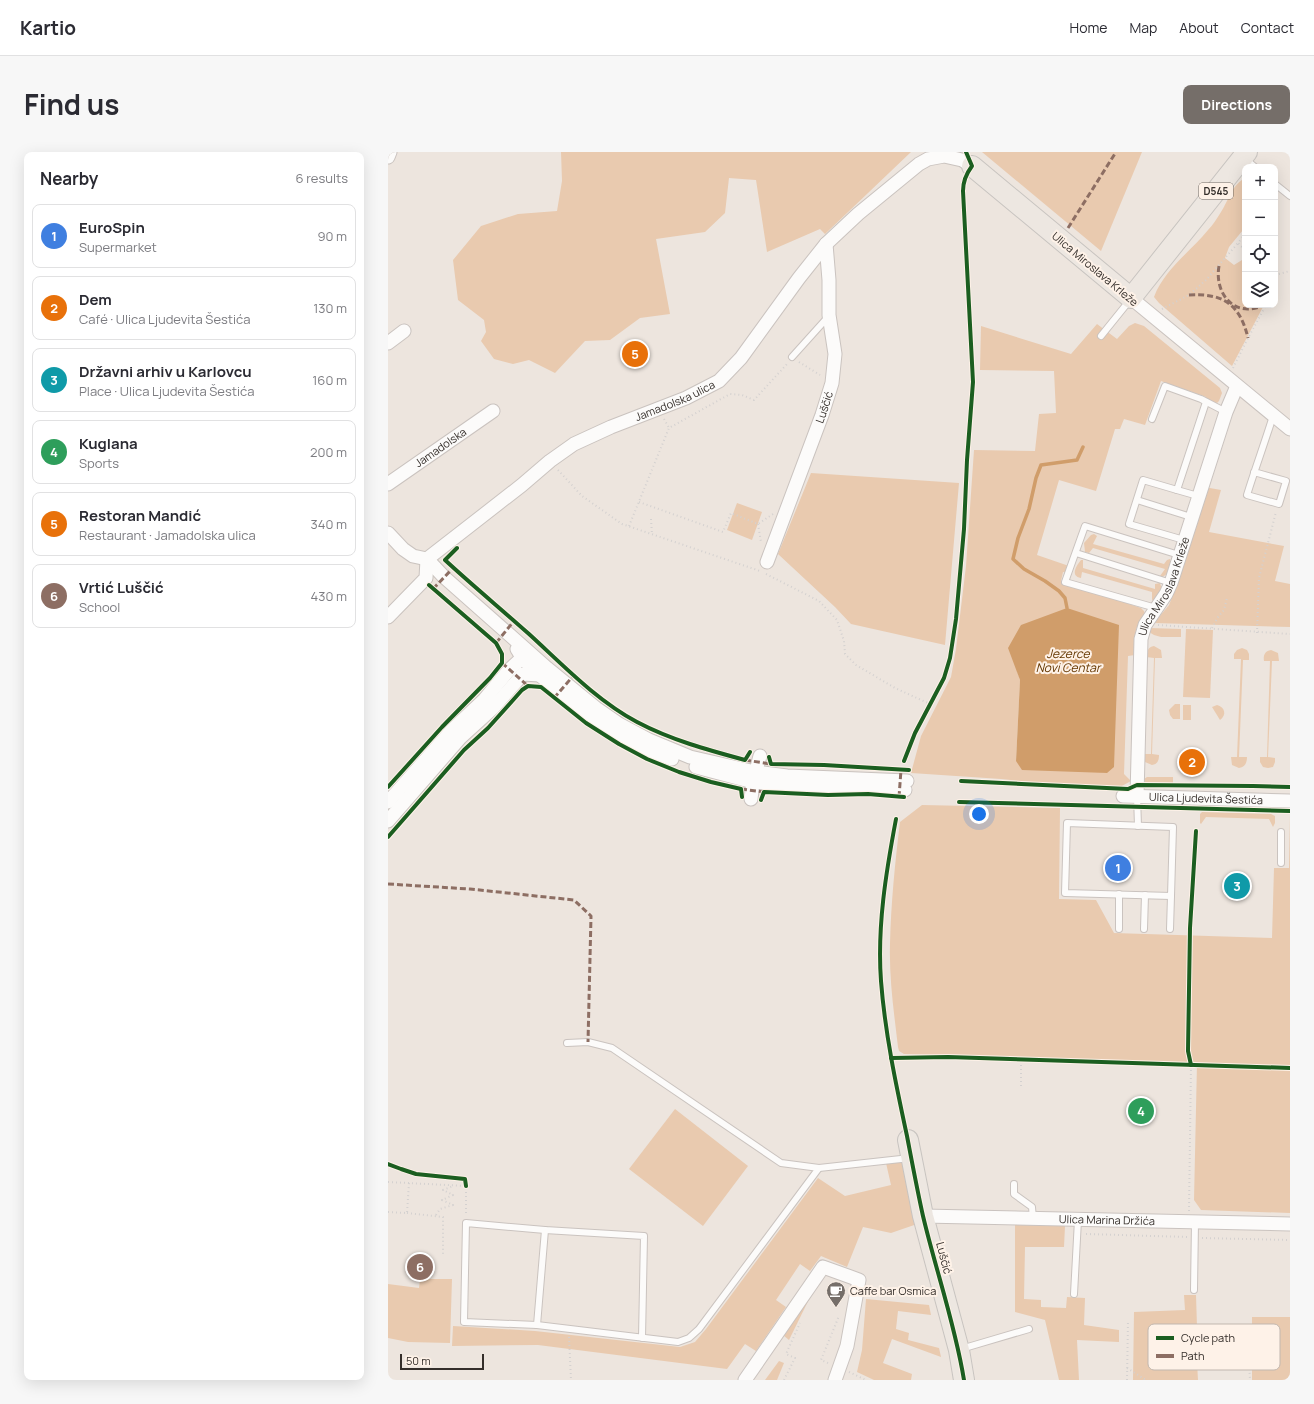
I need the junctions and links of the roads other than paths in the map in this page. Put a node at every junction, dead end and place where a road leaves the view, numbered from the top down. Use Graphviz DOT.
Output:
graph roads {
  1 [pos="390,152"];
  2 [pos="930,152"];
  3 [pos="388,157"];
  4 [pos="969,159"];
  5 [pos="1249,159"];
  6 [pos="919,164"];
  7 [pos="1278,186"];
  8 [pos="1290,196"];
  9 [pos="826,244"];
  10 [pos="1131,298"];
  11 [pos="829,315"];
  12 [pos="404,331"];
  13 [pos="1101,336"];
  14 [pos="388,343"];
  15 [pos="792,357"];
  16 [pos="1237,386"];
  17 [pos="1206,402"];
  18 [pos="493,412"];
  19 [pos="1226,412"];
  20 [pos="1273,416"];
  21 [pos="1152,419"];
  22 [pos="1290,429"];
  23 [pos="1254,472"];
  24 [pos="388,484"];
  25 [pos="1177,490"];
  26 [pos="1198,496"];
  27 [pos="1137,500"];
  28 [pos="1191,517"];
  29 [pos="388,533"];
  30 [pos="1184,540"];
  31 [pos="1076,553"];
  32 [pos="1179,555"];
  33 [pos="427,559"];
  34 [pos="767,562"];
  35 [pos="1171,583"];
  36 [pos="1156,608"];
  37 [pos="388,616"];
  38 [pos="509,635"];
  39 [pos="522,658"];
  40 [pos="536,658"];
  41 [pos="523,674"];
  42 [pos="540,675"];
  43 [pos="760,756"];
  44 [pos="754,777"];
  45 [pos="906,786"];
  46 [pos="1122,796"];
  47 [pos="1138,796"];
  48 [pos="751,799"];
  49 [pos="1290,801"];
  50 [pos="388,802"];
  51 [pos="388,821"];
  52 [pos="1138,826"];
  53 [pos="1281,832"];
  54 [pos="1281,863"];
  55 [pos="1119,894"];
  56 [pos="1145,895"];
  57 [pos="1171,896"];
  58 [pos="1118,929"];
  59 [pos="1144,929"];
  60 [pos="1170,929"];
  61 [pos="567,1043"];
  62 [pos="910,1149"];
  63 [pos="819,1168"];
  64 [pos="1014,1184"];
  65 [pos="923,1216"];
  66 [pos="1192,1217"];
  67 [pos="1033,1219"];
  68 [pos="1078,1220"];
  69 [pos="1290,1224"];
  70 [pos="545,1230"];
  71 [pos="1194,1290"];
  72 [pos="1074,1294"];
  73 [pos="537,1325"];
  74 [pos="1028,1329"];
  75 [pos="642,1338"];
  76 [pos="959,1350"];
  77 [pos="745,1380"];
  78 [pos="834,1380"];
  79 [pos="964,1380"];
  1 -- 3 [label="street"];
  2 -- 6 [label="street, Jamadolska ulica"];
  4 -- 6 [label="street, Jamadolska ulica"];
  4 -- 10 [label="main road, Ulica Miroslava Krleže"];
  5 -- 10 [label="main road, D545"];
  6 -- 9 [label="street, Jamadolska ulica"];
  7 -- 8 [label="lane"];
  9 -- 11 [label="street, Luščić"];
  9 -- 33 [label="street, Jamadolska ulica"];
  10 -- 13 [label="lane, D545"];
  10 -- 16 [label="street, Ulica Miroslava Krleže"];
  11 -- 15 [label="lane"];
  11 -- 34 [label="street, Luščić"];
  12 -- 14 [label="street"];
  16 -- 19 [label="street, Ulica Miroslava Krleže"];
  16 -- 20 [label="street, Ulica Miroslava Krleže"];
  17 -- 19 [label="lane"];
  17 -- 21 [label="lane"];
  17 -- 25 [label="lane"];
  18 -- 24 [label="street, Jamadolska"];
  19 -- 26 [label="street, Ulica Miroslava Krleže"];
  20 -- 22 [label="street, Ulica Miroslava Krleže"];
  20 -- 23 [label="lane"];
  23 -- 23 [label="lane"];
  25 -- 26 [label="lane"];
  25 -- 27 [label="lane"];
  26 -- 28 [label="street, Ulica Miroslava Krleže"];
  27 -- 28 [label="lane"];
  27 -- 30 [label="lane"];
  28 -- 30 [label="street, Ulica Miroslava Krleže"];
  29 -- 33 [label="street"];
  30 -- 32 [label="street, Ulica Miroslava Krleže"];
  31 -- 32 [label="lane"];
  31 -- 35 [label="lane"];
  31 -- 36 [label="lane"];
  32 -- 35 [label="street, Ulica Miroslava Krleže"];
  33 -- 37 [label="street"];
  33 -- 38 [label="street"];
  35 -- 36 [label="street, Ulica Miroslava Krleže"];
  36 -- 47 [label="street, Ulica Miroslava Krleže"];
  38 -- 39 [label="street"];
  38 -- 40 [label="street"];
  39 -- 40 [label="street"];
  39 -- 41 [label="street"];
  39 -- 42 [label="street"];
  39 -- 50 [label="street"];
  40 -- 44 [label="street"];
  41 -- 42 [label="street"];
  41 -- 51 [label="street"];
  42 -- 44 [label="street"];
  43 -- 44 [label="street"];
  44 -- 45 [label="street"];
  44 -- 48 [label="street"];
  46 -- 47 [label="street, Ulica Ljudevita Šestića"];
  47 -- 49 [label="street, Ulica Ljudevita Šestića"];
  47 -- 52 [label="lane"];
  52 -- 55 [label="lane"];
  52 -- 57 [label="lane"];
  53 -- 54 [label="lane"];
  55 -- 56 [label="lane"];
  55 -- 58 [label="lane"];
  56 -- 57 [label="lane"];
  56 -- 59 [label="lane"];
  57 -- 60 [label="lane"];
  61 -- 63 [label="lane"];
  62 -- 63 [label="lane"];
  62 -- 65 [label="main road, Luščić"];
  63 -- 75 [label="lane"];
  64 -- 67 [label="lane"];
  65 -- 67 [label="street, Ulica Marina Držića"];
  65 -- 76 [label="main road, Luščić"];
  66 -- 68 [label="street, Ulica Marina Držića"];
  66 -- 69 [label="street, Ulica Marina Držića"];
  66 -- 71 [label="lane"];
  67 -- 68 [label="street, Ulica Marina Držića"];
  68 -- 72 [label="lane"];
  70 -- 73 [label="lane"];
  70 -- 73 [label="lane"];
  70 -- 75 [label="lane"];
  73 -- 75 [label="lane"];
  74 -- 76 [label="lane"];
  76 -- 79 [label="main road, Luščić"];
  77 -- 78 [label="street"];
}
